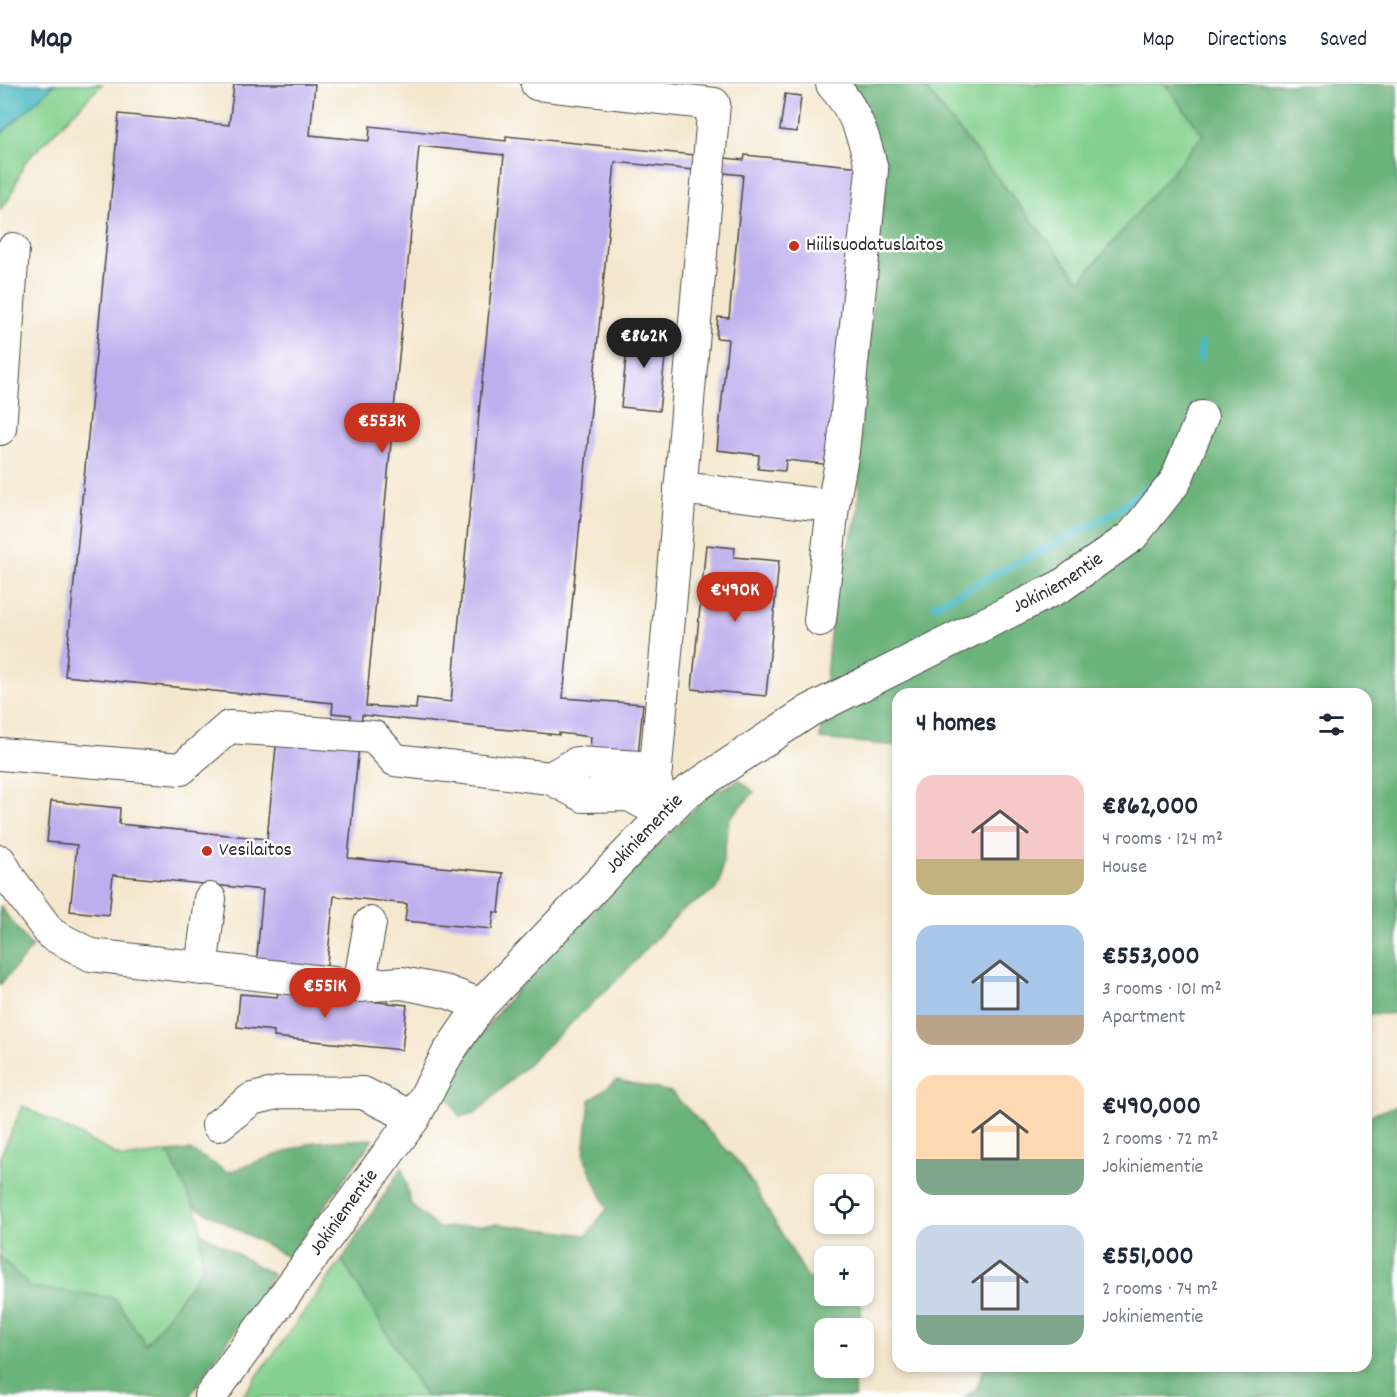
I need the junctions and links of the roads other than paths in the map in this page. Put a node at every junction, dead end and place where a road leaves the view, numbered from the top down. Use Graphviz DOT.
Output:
graph roads {
  1 [pos="537,84"];
  2 [pos="832,84"];
  3 [pos="723,94"];
  4 [pos="13,249"];
  5 [pos="1202,417"];
  6 [pos="0,429"];
  7 [pos="681,488"];
  8 [pos="833,506"];
  9 [pos="820,620"];
  10 [pos="0,754"];
  11 [pos="656,768"];
  12 [pos="550,778"];
  13 [pos="665,814"];
  14 [pos="0,861"];
  15 [pos="210,899"];
  16 [pos="370,923"];
  17 [pos="201,969"];
  18 [pos="359,986"];
  19 [pos="481,1005"];
  20 [pos="414,1118"];
  21 [pos="218,1125"];
  22 [pos="210,1397"];
  1 -- 3 [label="street"];
  2 -- 8 [label="street"];
  3 -- 7 [label="street"];
  4 -- 6 [label="street"];
  5 -- 13 [label="street, Jokiniementie"];
  7 -- 8 [label="street"];
  7 -- 11 [label="street"];
  8 -- 9 [label="street"];
  10 -- 12 [label="street"];
  11 -- 12 [label="street"];
  11 -- 13 [label="street"];
  12 -- 13 [label="street"];
  13 -- 19 [label="street, Jokiniementie"];
  14 -- 17 [label="street"];
  15 -- 17 [label="street"];
  16 -- 18 [label="street"];
  17 -- 18 [label="street"];
  18 -- 19 [label="street"];
  19 -- 20 [label="street, Jokiniementie"];
  20 -- 21 [label="street"];
  20 -- 22 [label="street, Jokiniementie"];
}
